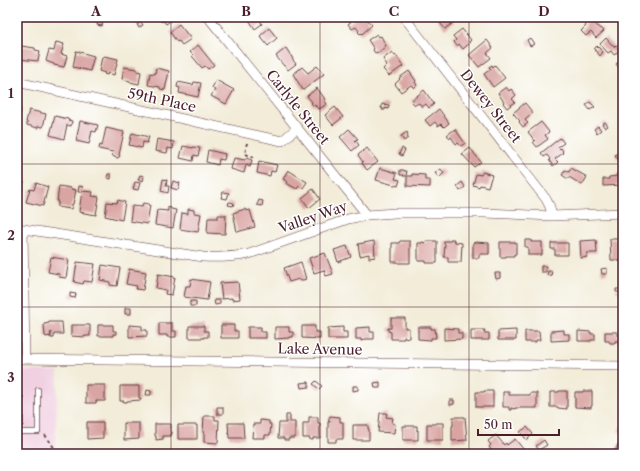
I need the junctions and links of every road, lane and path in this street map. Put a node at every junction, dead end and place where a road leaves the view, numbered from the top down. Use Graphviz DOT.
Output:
graph roads {
  1 [pos="208,17"];
  2 [pos="404,17"];
  3 [pos="17,82"];
  4 [pos="297,128"];
  5 [pos="248,143"];
  6 [pos="254,157"];
  7 [pos="623,213"];
  8 [pos="367,215"];
  9 [pos="552,216"];
  10 [pos="20,228"];
  11 [pos="21,359"];
  12 [pos="623,366"];
  13 [pos="38,390"];
  14 [pos="17,432"];
  15 [pos="44,433"];
  16 [pos="56,452"];
  1 -- 4 [label="street, Carlyle Street"];
  2 -- 9 [label="street, Dewey Street"];
  3 -- 4 [label="street, 59th Place"];
  4 -- 8 [label="street, Carlyle Street"];
  5 -- 6 [label="path"];
  7 -- 9 [label="street, Valley Way"];
  8 -- 9 [label="street, Valley Way"];
  8 -- 10 [label="street, Valley Way"];
  10 -- 11 [label="street"];
  11 -- 12 [label="street, Lake Avenue"];
  13 -- 14 [label="lane"];
  15 -- 16 [label="path"];
}
